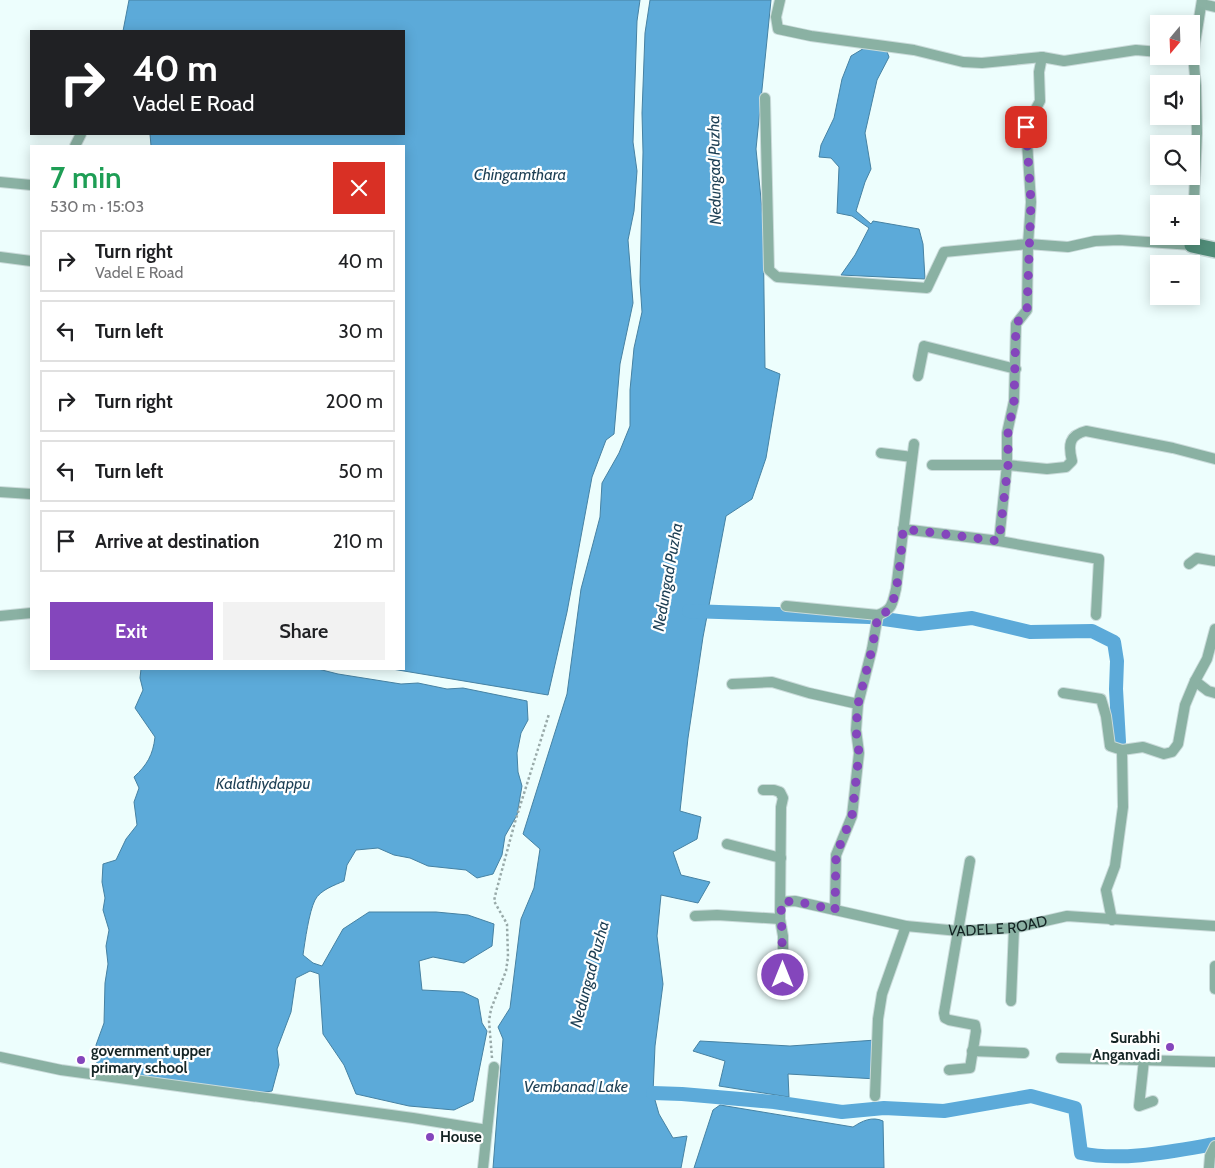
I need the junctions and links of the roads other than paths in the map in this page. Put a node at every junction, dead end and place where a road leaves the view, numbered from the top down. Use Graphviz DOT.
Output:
graph roads {
  1 [pos="780,0"];
  2 [pos="1202,2"];
  3 [pos="1215,7"];
  4 [pos="1200,15"];
  5 [pos="1150,51"];
  6 [pos="1042,57"];
  7 [pos="1193,65"];
  8 [pos="765,98"];
  9 [pos="0,182"];
  10 [pos="30,185"];
  11 [pos="1195,195"];
  12 [pos="1150,242"];
  13 [pos="1028,244"];
  14 [pos="1192,245"];
  15 [pos="1215,250"];
  16 [pos="0,257"];
  17 [pos="30,261"];
  18 [pos="1016,369"];
  19 [pos="918,376"];
  20 [pos="914,444"];
  21 [pos="881,453"];
  22 [pos="912,457"];
  23 [pos="1215,459"];
  24 [pos="932,465"];
  25 [pos="1008,465"];
  26 [pos="0,492"];
  27 [pos="30,494"];
  28 [pos="903,529"];
  29 [pos="999,541"];
  30 [pos="1215,562"];
  31 [pos="1189,564"];
  32 [pos="786,606"];
  33 [pos="30,613"];
  34 [pos="1096,615"];
  35 [pos="0,616"];
  36 [pos="877,618"];
  37 [pos="1215,629"];
  38 [pos="1195,681"];
  39 [pos="732,684"];
  40 [pos="1063,692"];
  41 [pos="1215,693"];
  42 [pos="858,704"];
  43 [pos="1122,750"];
  44 [pos="763,790"];
  45 [pos="727,844"];
  46 [pos="781,858"];
  47 [pos="970,861"];
  48 [pos="781,902"];
  49 [pos="835,910"];
  50 [pos="695,916"];
  51 [pos="780,919"];
  52 [pos="1112,920"];
  53 [pos="906,926"];
  54 [pos="1215,926"];
  55 [pos="1014,928"];
  56 [pos="959,931"];
  57 [pos="1215,966"];
  58 [pos="783,975"];
  59 [pos="1215,989"];
  60 [pos="1011,1001"];
  61 [pos="972,1051"];
  62 [pos="1024,1053"];
  63 [pos="0,1057"];
  64 [pos="1061,1058"];
  65 [pos="1144,1060"];
  66 [pos="1215,1062"];
  67 [pos="494,1067"];
  68 [pos="949,1070"];
  69 [pos="875,1096"];
  70 [pos="1153,1101"];
  71 [pos="487,1130"];
  72 [pos="1215,1146"];
  73 [pos="483,1168"];
  74 [pos="1209,1168"];
  1 -- 6 [label="street"];
  2 -- 3 [label="street"];
  2 -- 4 [label="street"];
  5 -- 6 [label="street"];
  6 -- 13 [label="street"];
  7 -- 11 [label="street"];
  8 -- 13 [label="street"];
  9 -- 10 [label="street"];
  12 -- 13 [label="street"];
  13 -- 18 [label="street"];
  14 -- 15 [label="street"];
  16 -- 17 [label="street"];
  18 -- 19 [label="street"];
  18 -- 25 [label="street"];
  20 -- 22 [label="street"];
  21 -- 22 [label="street"];
  22 -- 28 [label="street"];
  23 -- 25 [label="street"];
  24 -- 25 [label="street"];
  25 -- 29 [label="street"];
  26 -- 27 [label="street"];
  28 -- 29 [label="street"];
  28 -- 36 [label="street"];
  29 -- 34 [label="street"];
  30 -- 31 [label="street"];
  32 -- 36 [label="street"];
  33 -- 35 [label="street"];
  36 -- 42 [label="street"];
  37 -- 38 [label="street"];
  38 -- 41 [label="street"];
  38 -- 43 [label="street"];
  39 -- 42 [label="street"];
  40 -- 43 [label="street"];
  42 -- 49 [label="street"];
  43 -- 52 [label="street"];
  44 -- 46 [label="street"];
  45 -- 46 [label="street"];
  46 -- 48 [label="street"];
  47 -- 56 [label="street"];
  48 -- 49 [label="street, VADEL E ROAD"];
  48 -- 51 [label="street"];
  49 -- 53 [label="street, VADEL E ROAD"];
  50 -- 51 [label="street"];
  51 -- 58 [label="street"];
  52 -- 54 [label="street, VADEL E ROAD"];
  52 -- 55 [label="street, VADEL E ROAD"];
  53 -- 56 [label="street, VADEL E ROAD"];
  53 -- 69 [label="street"];
  55 -- 56 [label="street, VADEL E ROAD"];
  55 -- 60 [label="street"];
  56 -- 61 [label="street"];
  57 -- 59 [label="street"];
  61 -- 62 [label="street"];
  61 -- 68 [label="street"];
  63 -- 71 [label="street"];
  64 -- 65 [label="street"];
  65 -- 66 [label="street"];
  65 -- 70 [label="street"];
  67 -- 71 [label="street"];
  71 -- 73 [label="street"];
  72 -- 74 [label="street"];
}
